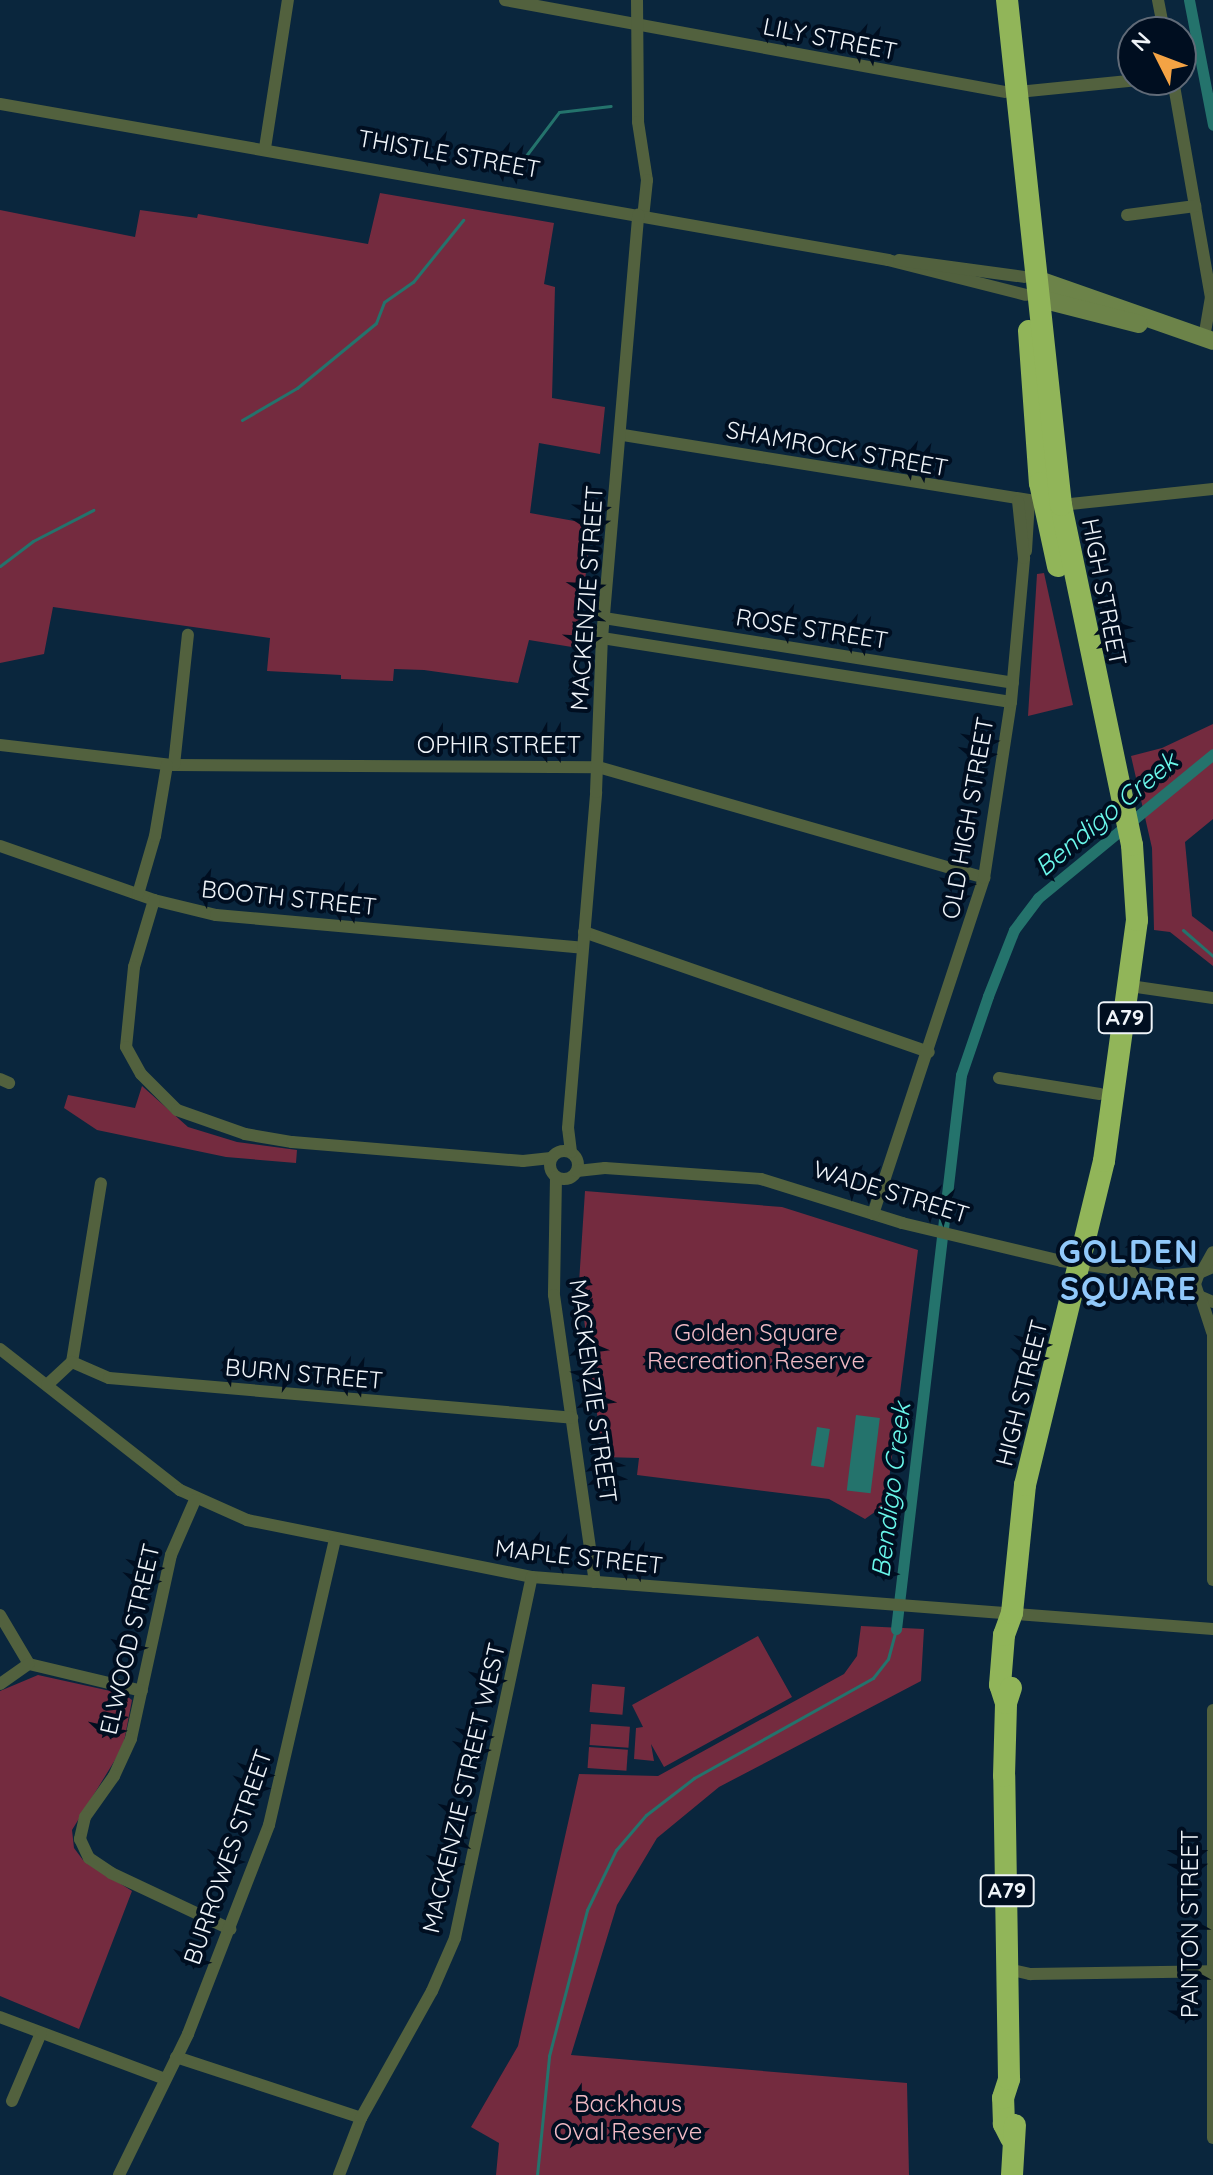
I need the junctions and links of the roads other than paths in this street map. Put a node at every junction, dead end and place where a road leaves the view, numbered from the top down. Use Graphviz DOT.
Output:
graph roads {
  1 [pos="288,0"];
  2 [pos="505,0"];
  3 [pos="637,0"];
  4 [pos="995,0"];
  5 [pos="1007,0"];
  6 [pos="636,25"];
  7 [pos="1117,82"];
  8 [pos="1012,92"];
  9 [pos="1176,96"];
  10 [pos="0,104"];
  11 [pos="265,148"];
  12 [pos="1195,206"];
  13 [pos="640,215"];
  14 [pos="1127,215"];
  15 [pos="1032,288"];
  16 [pos="1208,339"];
  17 [pos="623,435"];
  18 [pos="1213,489"];
  19 [pos="1038,502"];
  20 [pos="1053,548"];
  21 [pos="1026,552"];
  22 [pos="604,618"];
  23 [pos="188,635"];
  24 [pos="602,638"];
  25 [pos="1013,683"];
  26 [pos="1011,702"];
  27 [pos="0,745"];
  28 [pos="170,765"];
  29 [pos="598,767"];
  30 [pos="1120,814"];
  31 [pos="0,846"];
  32 [pos="984,878"];
  33 [pos="138,894"];
  34 [pos="154,900"];
  35 [pos="584,932"];
  36 [pos="583,948"];
  37 [pos="1123,985"];
  38 [pos="1213,998"];
  39 [pos="929,1052"];
  40 [pos="999,1078"];
  41 [pos="1100,1094"];
  42 [pos="563,1165"];
  43 [pos="95,1186"];
  44 [pos="1094,1189"];
  45 [pos="873,1214"];
  46 [pos="1213,1252"];
  47 [pos="1081,1266"];
  48 [pos="1205,1269"];
  49 [pos="1161,1276"];
  50 [pos="1203,1297"];
  51 [pos="1213,1330"];
  52 [pos="0,1349"];
  53 [pos="72,1362"];
  54 [pos="47,1385"];
  55 [pos="572,1418"];
  56 [pos="195,1500"];
  57 [pos="335,1539"];
  58 [pos="532,1577"];
  59 [pos="1213,1580"];
  60 [pos="595,1582"];
  61 [pos="1012,1613"];
  62 [pos="0,1615"];
  63 [pos="1213,1629"];
  64 [pos="29,1664"];
  65 [pos="0,1684"];
  66 [pos="142,1691"];
  67 [pos="1213,1710"];
  68 [pos="230,1929"];
  69 [pos="1008,1969"];
  70 [pos="1211,1971"];
  71 [pos="0,2017"];
  72 [pos="41,2033"];
  73 [pos="176,2057"];
  74 [pos="165,2079"];
  75 [pos="12,2101"];
  76 [pos="361,2118"];
  77 [pos="1213,2138"];
  78 [pos="119,2175"];
  79 [pos="339,2175"];
  80 [pos="1012,2175"];
  1 -- 11 [label="street"];
  2 -- 6 [label="street, LILY STREET"];
  3 -- 6 [label="street, MACKENZIE STREET"];
  4 -- 8 [label="highway, HIGH STREET / A79"];
  5 -- 8 [label="highway, HIGH STREET / A79"];
  6 -- 8 [label="street, LILY STREET"];
  6 -- 13 [label="street, MACKENZIE STREET"];
  7 -- 8 [label="street, LILY STREET"];
  8 -- 15 [label="highway, HIGH STREET / A79"];
  9 -- 12 [label="street"];
  10 -- 11 [label="street, THISTLE STREET"];
  11 -- 13 [label="street, THISTLE STREET"];
  12 -- 14 [label="street"];
  12 -- 16 [label="street"];
  13 -- 15 [label="street, THISTLE STREET"];
  13 -- 17 [label="street, MACKENZIE STREET"];
  15 -- 16 [label="street, THISTLE STREET"];
  15 -- 19 [label="highway, HIGH STREET / A79"];
  17 -- 19 [label="street, SHAMROCK STREET"];
  17 -- 22 [label="street, MACKENZIE STREET"];
  18 -- 19 [label="street, SHAMROCK STREET"];
  19 -- 20 [label="highway, HIGH STREET / A79"];
  19 -- 21 [label="street, OLD HIGH STREET"];
  19 -- 30 [label="highway, HIGH STREET / A79"];
  20 -- 21 [label="street"];
  20 -- 30 [label="highway, HIGH STREET / A79"];
  21 -- 25 [label="street, OLD HIGH STREET"];
  22 -- 24 [label="street, MACKENZIE STREET"];
  22 -- 25 [label="street, ROSE STREET"];
  23 -- 28 [label="street"];
  24 -- 26 [label="street, ROSE STREET"];
  24 -- 29 [label="street, MACKENZIE STREET"];
  25 -- 26 [label="street, OLD HIGH STREET"];
  26 -- 32 [label="street, OLD HIGH STREET"];
  27 -- 28 [label="street, OPHIR STREET"];
  28 -- 29 [label="street, OPHIR STREET"];
  28 -- 33 [label="street"];
  29 -- 32 [label="street, OPHIR STREET"];
  29 -- 35 [label="street, MACKENZIE STREET"];
  30 -- 37 [label="highway, HIGH STREET / A79"];
  31 -- 33 [label="street, BOOTH STREET"];
  32 -- 39 [label="street, OLD HIGH STREET"];
  33 -- 34 [label="street, BOOTH STREET"];
  34 -- 36 [label="street, BOOTH STREET"];
  34 -- 42 [label="street, WADE STREET"];
  35 -- 36 [label="street, MACKENZIE STREET"];
  35 -- 39 [label="street"];
  36 -- 42 [label="street, MACKENZIE STREET"];
  37 -- 38 [label="street"];
  37 -- 41 [label="highway, HIGH STREET / A79"];
  37 -- 44 [label="highway, HIGH STREET / A79"];
  39 -- 45 [label="street, OLD HIGH STREET"];
  40 -- 41 [label="street"];
  41 -- 44 [label="highway, HIGH STREET / A79"];
  42 -- 45 [label="street, WADE STREET"];
  42 -- 55 [label="street, MACKENZIE STREET"];
  43 -- 53 [label="street"];
  44 -- 47 [label="highway, HIGH STREET / A79"];
  45 -- 47 [label="street, WADE STREET"];
  46 -- 48 [label="street"];
  47 -- 49 [label="street, WADE STREET"];
  47 -- 61 [label="highway, HIGH STREET / A79"];
  48 -- 49 [label="street, WADE STREET"];
  48 -- 50 [label="street"];
  49 -- 50 [label="street, WADE STREET"];
  50 -- 51 [label="street"];
  51 -- 59 [label="street"];
  52 -- 54 [label="street, MAPLE STREET"];
  53 -- 54 [label="street"];
  53 -- 55 [label="street, BURN STREET"];
  54 -- 56 [label="street, MAPLE STREET"];
  55 -- 60 [label="street, MACKENZIE STREET"];
  56 -- 57 [label="street, MAPLE STREET"];
  56 -- 66 [label="street, ELWOOD STREET"];
  57 -- 58 [label="street, MAPLE STREET"];
  57 -- 68 [label="street, BURROWES STREET"];
  58 -- 60 [label="street, MAPLE STREET"];
  58 -- 76 [label="street, MACKENZIE STREET WEST"];
  60 -- 61 [label="street, MAPLE STREET"];
  61 -- 63 [label="street, MAPLE STREET"];
  61 -- 69 [label="highway, HIGH STREET / A79"];
  62 -- 64 [label="street"];
  64 -- 65 [label="street"];
  64 -- 66 [label="street"];
  66 -- 68 [label="street, ELWOOD STREET"];
  67 -- 70 [label="street, PANTON STREET"];
  68 -- 73 [label="street, BURROWES STREET"];
  69 -- 70 [label="street"];
  69 -- 80 [label="highway, HIGH STREET / A79"];
  70 -- 77 [label="street, PANTON STREET"];
  71 -- 72 [label="street"];
  72 -- 74 [label="street"];
  72 -- 75 [label="street"];
  73 -- 74 [label="street, BURROWES STREET"];
  73 -- 76 [label="street"];
  74 -- 78 [label="street, BURROWES STREET"];
  76 -- 79 [label="street, MACKENZIE STREET WEST"];
}
